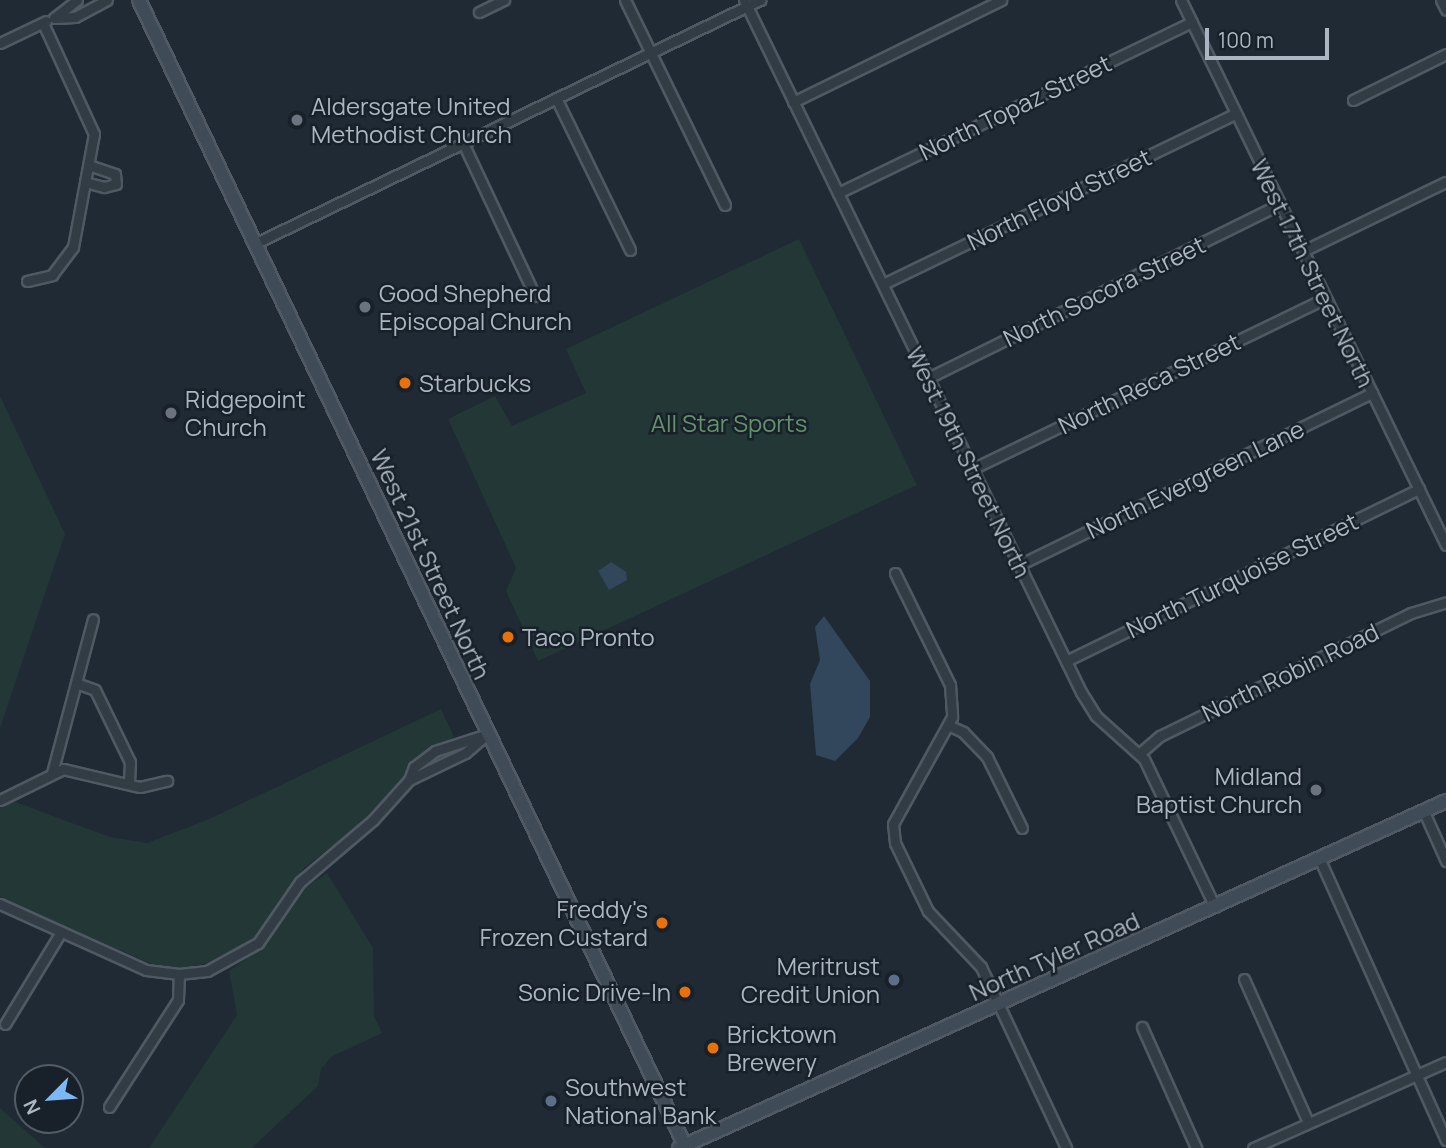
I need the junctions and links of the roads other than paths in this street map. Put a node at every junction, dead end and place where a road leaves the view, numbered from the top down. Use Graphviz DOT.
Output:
graph roads {
  1 [pos="78,0"];
  2 [pos="107,0"];
  3 [pos="139,0"];
  4 [pos="504,0"];
  5 [pos="625,0"];
  6 [pos="760,0"];
  7 [pos="1001,0"];
  8 [pos="1181,0"];
  9 [pos="1441,0"];
  10 [pos="745,3"];
  11 [pos="1446,10"];
  12 [pos="479,12"];
  13 [pos="54,18"];
  14 [pos="1192,22"];
  15 [pos="43,23"];
  16 [pos="0,43"];
  17 [pos="651,52"];
  18 [pos="1446,54"];
  19 [pos="556,98"];
  20 [pos="1353,100"];
  21 [pos="793,102"];
  22 [pos="1236,113"];
  23 [pos="463,143"];
  24 [pos="89,165"];
  25 [pos="85,182"];
  26 [pos="1446,183"];
  27 [pos="838,193"];
  28 [pos="1280,204"];
  29 [pos="725,205"];
  30 [pos="256,243"];
  31 [pos="630,250"];
  32 [pos="1303,251"];
  33 [pos="27,281"];
  34 [pos="883,284"];
  35 [pos="535,296"];
  36 [pos="1325,298"];
  37 [pos="928,378"];
  38 [pos="1372,393"];
  39 [pos="972,469"];
  40 [pos="1419,489"];
  41 [pos="1446,545"];
  42 [pos="1019,565"];
  43 [pos="895,573"];
  44 [pos="1446,602"];
  45 [pos="93,619"];
  46 [pos="1066,661"];
  47 [pos="76,683"];
  48 [pos="948,725"];
  49 [pos="487,734"];
  50 [pos="1139,754"];
  51 [pos="52,773"];
  52 [pos="409,780"];
  53 [pos="167,781"];
  54 [pos="129,784"];
  55 [pos="0,800"];
  56 [pos="1446,801"];
  57 [pos="1424,812"];
  58 [pos="1022,828"];
  59 [pos="1320,860"];
  60 [pos="1446,860"];
  61 [pos="0,904"];
  62 [pos="1215,907"];
  63 [pos="61,932"];
  64 [pos="179,974"];
  65 [pos="1244,979"];
  66 [pos="999,1004"];
  67 [pos="5,1024"];
  68 [pos="1142,1027"];
  69 [pos="1446,1062"];
  70 [pos="1416,1074"];
  71 [pos="109,1107"];
  72 [pos="1308,1122"];
  73 [pos="1446,1140"];
  74 [pos="683,1148"];
  75 [pos="1066,1148"];
  76 [pos="1196,1148"];
  77 [pos="1253,1148"];
  1 -- 13 [label="street"];
  2 -- 13 [label="street"];
  3 -- 30 [label="main road, West 21st Street North"];
  4 -- 12 [label="street"];
  5 -- 17 [label="street"];
  6 -- 10 [label="street"];
  7 -- 21 [label="street"];
  8 -- 14 [label="street, West 17th Street North"];
  9 -- 11 [label="street"];
  10 -- 17 [label="street"];
  10 -- 21 [label="street, West 19th Street North"];
  13 -- 15 [label="street"];
  14 -- 22 [label="street, West 17th Street North"];
  14 -- 27 [label="street, North Topaz Street"];
  15 -- 16 [label="street"];
  15 -- 24 [label="street"];
  17 -- 19 [label="street"];
  17 -- 29 [label="street"];
  18 -- 20 [label="street"];
  19 -- 23 [label="street"];
  19 -- 31 [label="street"];
  21 -- 27 [label="street, West 19th Street North"];
  22 -- 28 [label="street, West 17th Street North"];
  22 -- 34 [label="street, North Floyd Street"];
  23 -- 30 [label="street"];
  23 -- 35 [label="street"];
  24 -- 25 [label="street"];
  24 -- 25 [label="street"];
  25 -- 33 [label="street"];
  26 -- 32 [label="street"];
  27 -- 34 [label="street, West 19th Street North"];
  28 -- 32 [label="street, West 17th Street North"];
  28 -- 37 [label="street, North Socora Street"];
  30 -- 49 [label="main road, West 21st Street North"];
  32 -- 36 [label="street, West 17th Street North"];
  34 -- 37 [label="street, West 19th Street North"];
  36 -- 38 [label="street, West 17th Street North"];
  36 -- 39 [label="street, North Reca Street"];
  37 -- 39 [label="street, West 19th Street North"];
  38 -- 40 [label="street, West 17th Street North"];
  38 -- 42 [label="street, North Evergreen Lane"];
  39 -- 42 [label="street, West 19th Street North"];
  40 -- 41 [label="street, West 17th Street North"];
  40 -- 46 [label="street, North Turquoise Street"];
  42 -- 46 [label="street, West 19th Street North"];
  43 -- 48 [label="street"];
  44 -- 50 [label="street, North Robin Road"];
  45 -- 47 [label="street"];
  46 -- 50 [label="street, West 19th Street North"];
  47 -- 51 [label="street"];
  47 -- 54 [label="street"];
  48 -- 58 [label="street"];
  48 -- 66 [label="street"];
  49 -- 52 [label="street"];
  49 -- 52 [label="street"];
  49 -- 74 [label="main road, West 21st Street North"];
  50 -- 62 [label="street, West 19th Street North"];
  51 -- 54 [label="street"];
  51 -- 55 [label="street"];
  52 -- 64 [label="street"];
  53 -- 54 [label="street"];
  56 -- 57 [label="main road, North Tyler Road"];
  57 -- 59 [label="main road, North Tyler Road"];
  57 -- 60 [label="street"];
  59 -- 62 [label="main road, North Tyler Road"];
  59 -- 70 [label="street"];
  61 -- 63 [label="street"];
  62 -- 66 [label="main road, North Tyler Road"];
  63 -- 64 [label="street"];
  63 -- 67 [label="street"];
  64 -- 71 [label="street"];
  65 -- 72 [label="street"];
  66 -- 74 [label="main road, North Tyler Road"];
  66 -- 75 [label="street"];
  68 -- 76 [label="street"];
  69 -- 70 [label="street"];
  70 -- 72 [label="street"];
  70 -- 73 [label="street"];
  72 -- 77 [label="street"];
}
